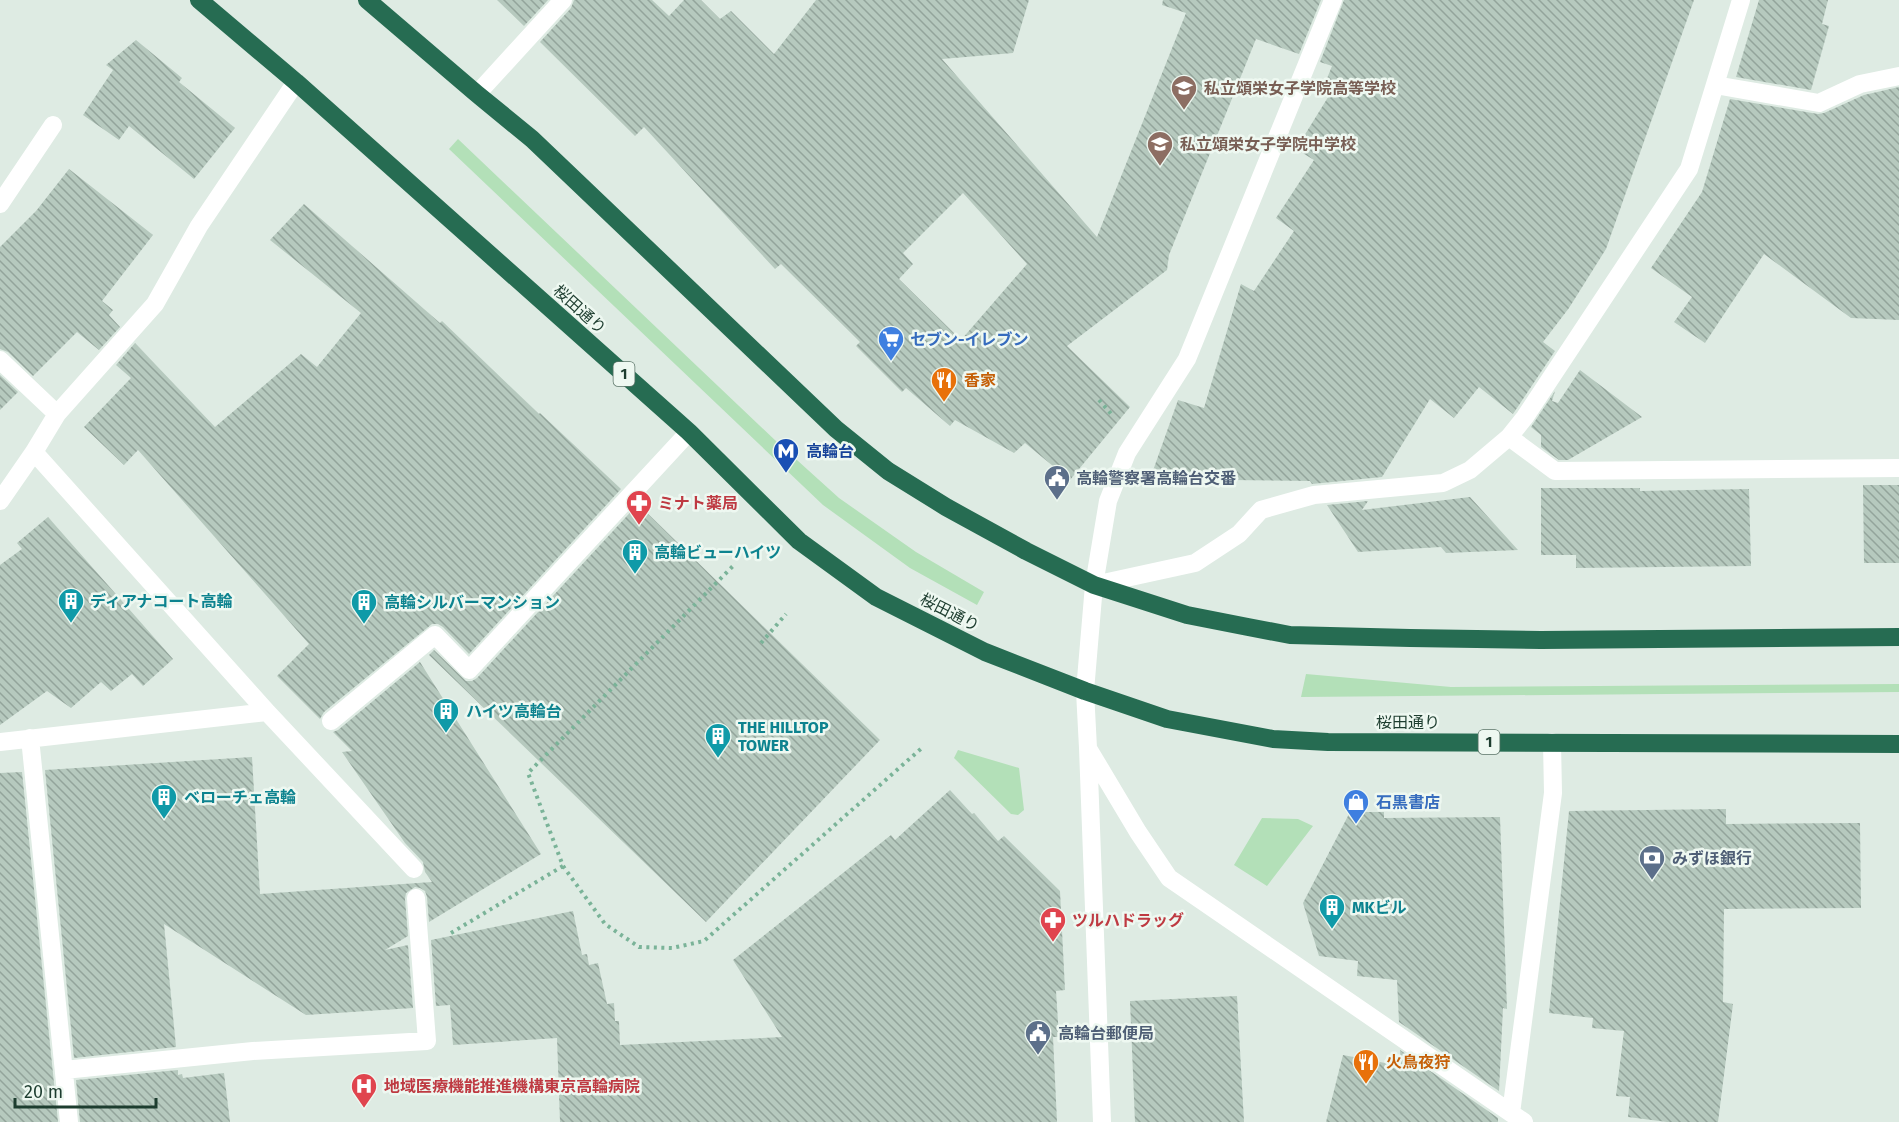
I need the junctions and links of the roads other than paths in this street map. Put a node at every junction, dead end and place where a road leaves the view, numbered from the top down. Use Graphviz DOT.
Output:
graph roads {
  1 [pos="199,0"];
  2 [pos="367,0"];
  3 [pos="563,0"];
  4 [pos="1332,0"];
  5 [pos="1741,0"];
  6 [pos="1899,76"];
  7 [pos="296,82"];
  8 [pos="1715,85"];
  9 [pos="477,94"];
  10 [pos="53,125"];
  11 [pos="0,204"];
  12 [pos="0,360"];
  13 [pos="57,414"];
  14 [pos="689,432"];
  15 [pos="1509,437"];
  16 [pos="34,452"];
  17 [pos="1899,468"];
  18 [pos="0,501"];
  19 [pos="1094,585"];
  20 [pos="1899,637"];
  21 [pos="1084,691"];
  22 [pos="267,712"];
  23 [pos="331,721"];
  24 [pos="30,738"];
  25 [pos="0,742"];
  26 [pos="1552,742"];
  27 [pos="1899,744"];
  28 [pos="1088,748"];
  29 [pos="414,869"];
  30 [pos="416,898"];
  31 [pos="64,1070"];
  32 [pos="1517,1117"];
  33 [pos="69,1122"];
  34 [pos="1102,1122"];
  1 -- 7 [label="highway, 桜田通り / 1"];
  2 -- 9 [label="highway"];
  3 -- 9 [label="street"];
  4 -- 19 [label="street"];
  5 -- 8 [label="street"];
  6 -- 8 [label="street"];
  7 -- 13 [label="street"];
  7 -- 14 [label="highway, 桜田通り / 1"];
  8 -- 15 [label="street"];
  9 -- 19 [label="highway"];
  10 -- 11 [label="street"];
  12 -- 13 [label="street"];
  13 -- 16 [label="street"];
  14 -- 21 [label="highway, 桜田通り / 1"];
  14 -- 23 [label="street"];
  15 -- 17 [label="street"];
  15 -- 19 [label="street"];
  16 -- 18 [label="street"];
  16 -- 22 [label="street"];
  19 -- 20 [label="highway"];
  19 -- 21 [label="street"];
  21 -- 26 [label="highway, 桜田通り / 1"];
  21 -- 28 [label="street"];
  22 -- 24 [label="street"];
  22 -- 29 [label="street"];
  24 -- 25 [label="street"];
  24 -- 31 [label="street"];
  26 -- 27 [label="highway, 桜田通り / 1"];
  26 -- 32 [label="street"];
  28 -- 32 [label="street"];
  28 -- 34 [label="street"];
  30 -- 31 [label="street"];
  31 -- 33 [label="street"];
}
